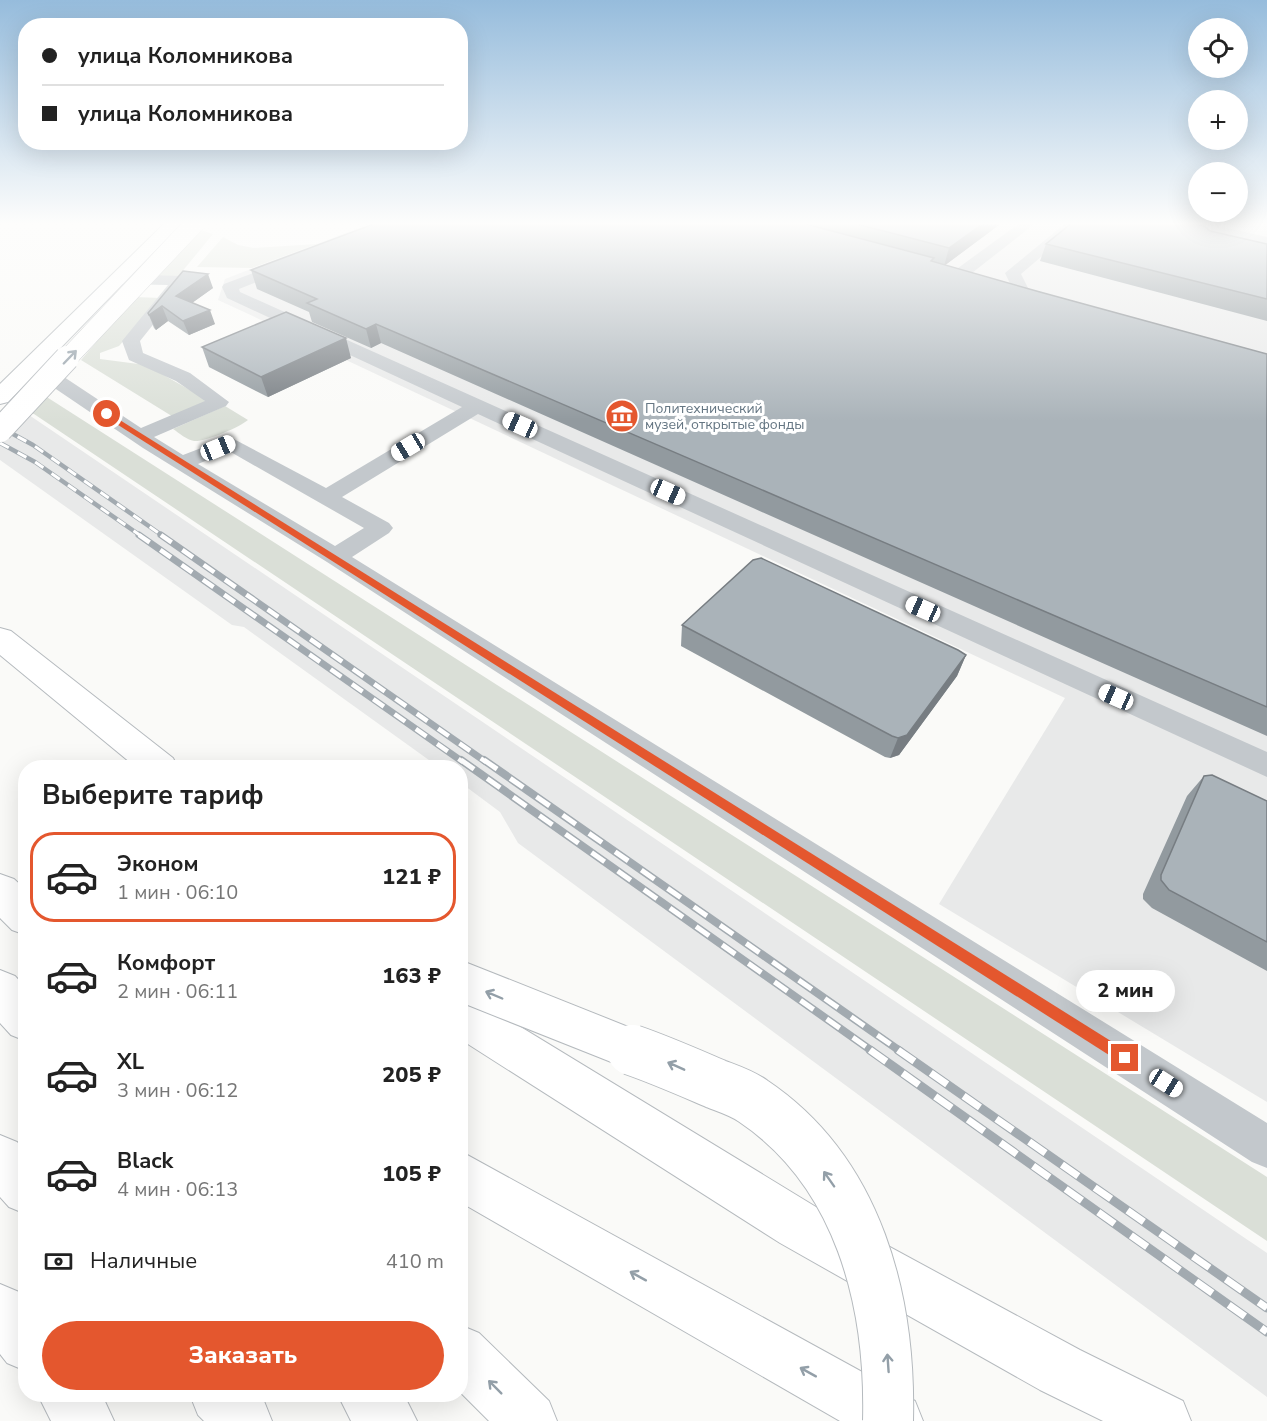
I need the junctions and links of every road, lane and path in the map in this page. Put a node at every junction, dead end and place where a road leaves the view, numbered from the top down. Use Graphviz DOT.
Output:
graph roads {
  1 [pos="105,288"];
  2 [pos="107,288"];
  3 [pos="134,288"];
  4 [pos="174,288"];
  5 [pos="231,288"];
  6 [pos="1020,288"];
  7 [pos="1063,311"];
  8 [pos="76,318"];
  9 [pos="17,365"];
  10 [pos="0,395"];
  11 [pos="477,405"];
  12 [pos="4,428"];
  13 [pos="140,436"];
  14 [pos="181,463"];
  15 [pos="326,497"];
  16 [pos="335,557"];
  17 [pos="0,639"];
  18 [pos="0,657"];
  19 [pos="121,760"];
  20 [pos="151,760"];
  21 [pos="1267,765"];
  22 [pos="0,892"];
  23 [pos="18,903"];
  24 [pos="18,909"];
  25 [pos="468,984"];
  26 [pos="0,991"];
  27 [pos="18,1011"];
  28 [pos="468,1019"];
  29 [pos="1267,1147"];
  30 [pos="0,1160"];
  31 [pos="468,1180"];
  32 [pos="18,1181"];
  33 [pos="0,1311"];
  34 [pos="0,1332"];
  35 [pos="18,1334"];
  36 [pos="18,1353"];
  37 [pos="468,1360"];
  38 [pos="49,1402"];
  39 [pos="71,1402"];
  40 [pos="225,1402"];
  41 [pos="372,1402"];
  42 [pos="58,1421"];
  43 [pos="86,1421"];
  44 [pos="244,1421"];
  45 [pos="389,1421"];
  46 [pos="529,1421"];
  47 [pos="888,1421"];
  48 [pos="895,1421"];
  49 [pos="1163,1421"];
  1 -- 8 [label="main road"];
  2 -- 9 [label="main road"];
  12 -- 3 [label="main road, one-way, bridge"];
  4 -- 13 [label="street"];
  5 -- 11 [label="street"];
  6 -- 7 [label="street"];
  8 -- 9 [label="main road"];
  8 -- 10 [label="main road"];
  9 -- 10 [label="main road"];
  9 -- 13 [label="street"];
  11 -- 15 [label="street"];
  11 -- 21 [label="street"];
  13 -- 14 [label="street"];
  14 -- 15 [label="street"];
  14 -- 16 [label="street"];
  15 -- 16 [label="street"];
  16 -- 29 [label="street"];
  17 -- 20 [label="main road"];
  18 -- 19 [label="main road"];
  22 -- 23 [label="main road"];
  22 -- 24 [label="main road"];
  47 -- 25 [label="main road, one-way, bridge"];
  26 -- 27 [label="main road"];
  28 -- 49 [label="main road"];
  30 -- 32 [label="main road"];
  48 -- 31 [label="main road, one-way"];
  33 -- 35 [label="main road"];
  34 -- 36 [label="main road"];
  46 -- 37 [label="main road, one-way"];
  38 -- 42 [label="main road"];
  39 -- 43 [label="main road"];
  40 -- 44 [label="main road"];
  41 -- 45 [label="main road"];
}
